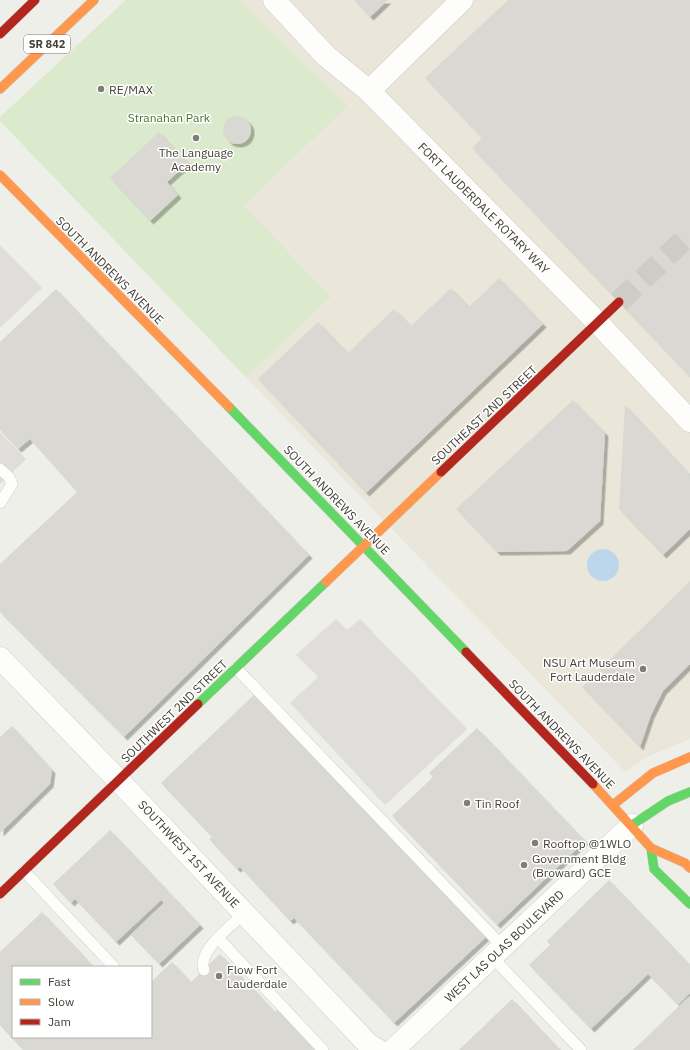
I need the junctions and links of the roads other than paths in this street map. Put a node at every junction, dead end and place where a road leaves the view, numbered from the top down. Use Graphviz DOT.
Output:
graph roads {
  1 [pos="35,0"];
  2 [pos="94,0"];
  3 [pos="274,0"];
  4 [pos="462,0"];
  5 [pos="0,34"];
  6 [pos="0,89"];
  7 [pos="369,90"];
  8 [pos="0,175"];
  9 [pos="619,302"];
  10 [pos="598,323"];
  11 [pos="690,421"];
  12 [pos="0,469"];
  13 [pos="0,503"];
  14 [pos="364,544"];
  15 [pos="0,658"];
  16 [pos="236,668"];
  17 [pos="690,757"];
  18 [pos="119,781"];
  19 [pos="690,792"];
  20 [pos="613,805"];
  21 [pos="632,825"];
  22 [pos="651,848"];
  23 [pos="690,868"];
  24 [pos="24,871"];
  25 [pos="0,894"];
  26 [pos="690,904"];
  27 [pos="245,913"];
  28 [pos="218,938"];
  29 [pos="498,952"];
  30 [pos="113,966"];
  31 [pos="204,970"];
  32 [pos="323,1050"];
  33 [pos="378,1050"];
  34 [pos="393,1050"];
  35 [pos="581,1050"];
  1 -- 5 [label="main road, SR 842"];
  2 -- 6 [label="main road, SR 842"];
  3 -- 7 [label="street, FORT LAUDERDALE ROTARY WAY"];
  4 -- 7 [label="street"];
  7 -- 10 [label="street, FORT LAUDERDALE ROTARY WAY"];
  8 -- 14 [label="main road, SOUTH ANDREWS AVENUE"];
  9 -- 10 [label="main road, SOUTHEAST 2ND STREET"];
  10 -- 11 [label="street, FORT LAUDERDALE ROTARY WAY"];
  10 -- 14 [label="main road, SOUTHEAST 2ND STREET"];
  12 -- 13 [label="lane"];
  14 -- 16 [label="main road, SOUTHWEST 2ND STREET"];
  14 -- 20 [label="main road, SOUTH ANDREWS AVENUE"];
  15 -- 18 [label="street, SOUTHWEST 1ST AVENUE"];
  16 -- 18 [label="main road, SOUTHWEST 2ND STREET"];
  16 -- 29 [label="lane"];
  17 -- 20 [label="main road"];
  18 -- 24 [label="main road, SOUTHWEST 2ND STREET"];
  18 -- 27 [label="street, SOUTHWEST 1ST AVENUE"];
  19 -- 21 [label="main road"];
  20 -- 21 [label="main road, SOUTH ANDREWS AVENUE"];
  21 -- 22 [label="main road, SOUTH ANDREWS AVENUE"];
  21 -- 29 [label="street, WEST LAS OLAS BOULEVARD"];
  22 -- 23 [label="main road, SOUTH ANDREWS AVENUE"];
  22 -- 26 [label="main road"];
  24 -- 25 [label="main road, SOUTHWEST 2ND STREET"];
  24 -- 30 [label="lane"];
  27 -- 28 [label="lane"];
  27 -- 33 [label="street, SOUTHWEST 1ST AVENUE"];
  28 -- 31 [label="lane"];
  28 -- 32 [label="lane"];
  29 -- 34 [label="street, WEST LAS OLAS BOULEVARD"];
  29 -- 35 [label="lane"];
}
